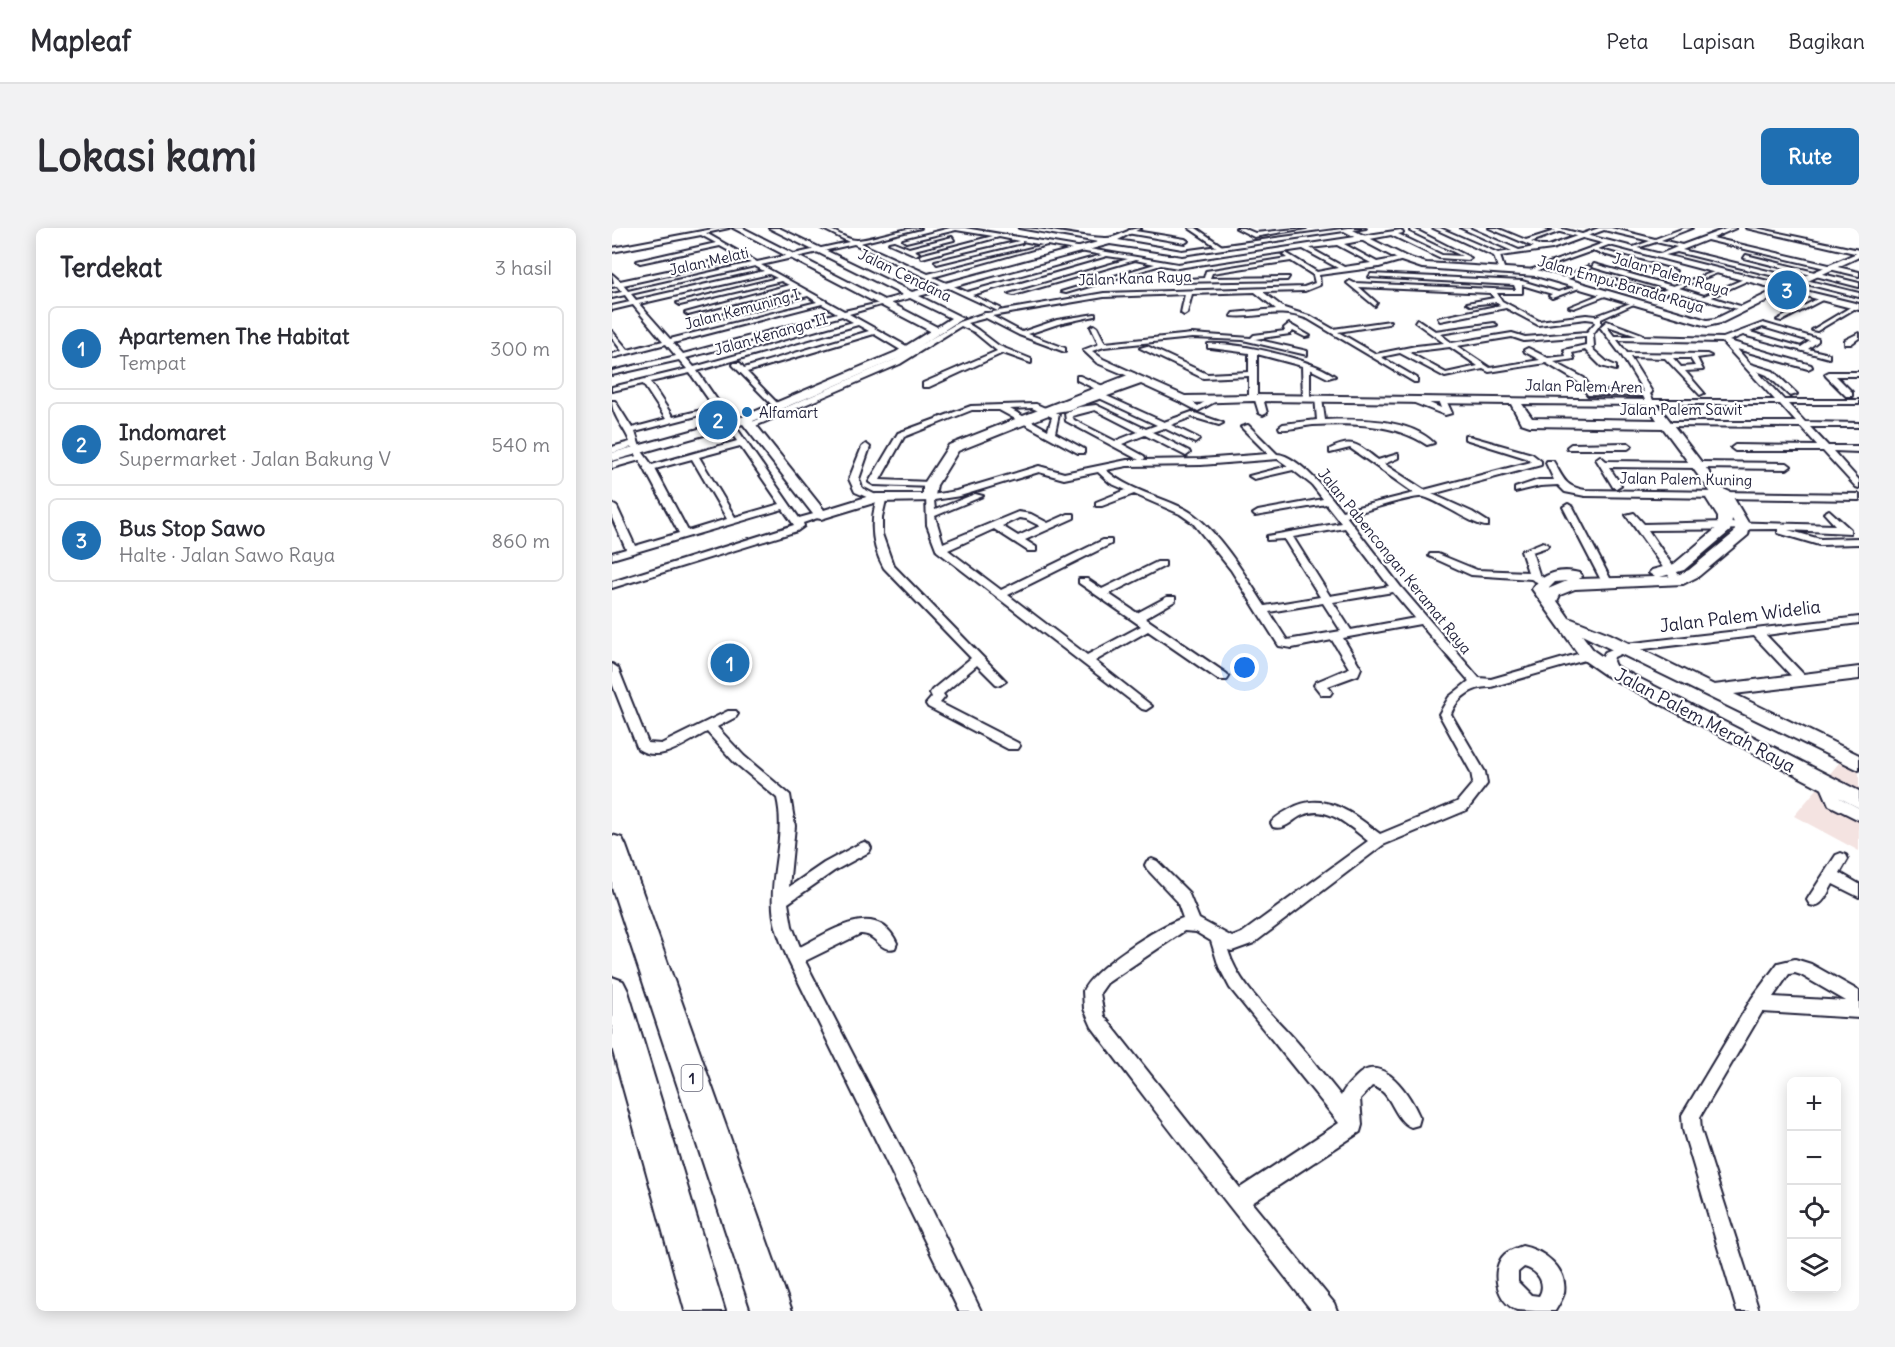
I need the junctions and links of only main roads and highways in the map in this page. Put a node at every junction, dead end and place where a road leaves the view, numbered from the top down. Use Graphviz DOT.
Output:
graph roads {
  1 [pos="612,846"];
  2 [pos="612,991"];
  3 [pos="705,1311"];
  4 [pos="772,1311"];
  1 -- 4 [label="highway, 1"];
  2 -- 3 [label="highway"];
}
